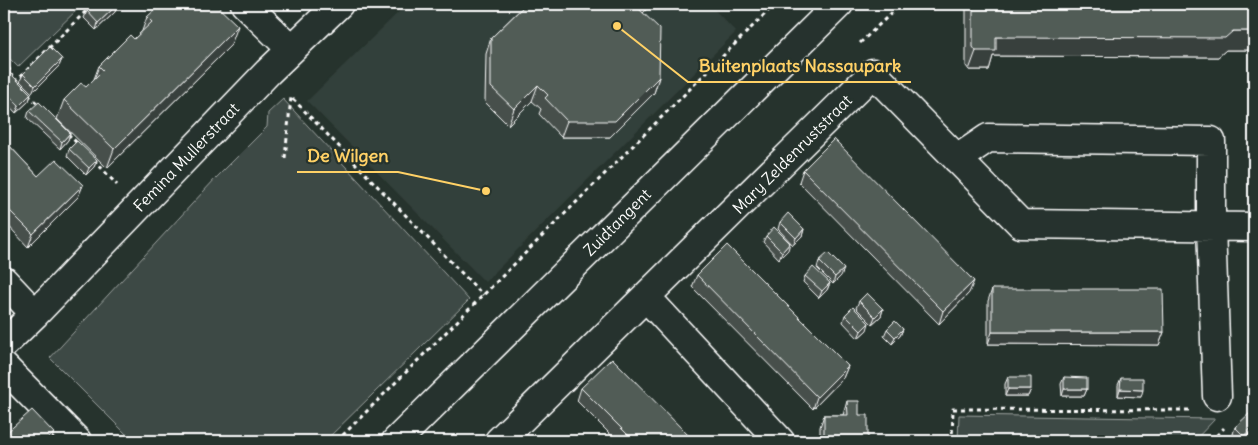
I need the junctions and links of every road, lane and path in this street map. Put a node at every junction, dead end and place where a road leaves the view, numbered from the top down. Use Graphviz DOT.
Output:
graph roads {
  1 [pos="5,4"];
  2 [pos="93,4"];
  3 [pos="245,4"];
  4 [pos="339,4"];
  5 [pos="775,4"];
  6 [pos="839,4"];
  7 [pos="901,4"];
  8 [pos="858,45"];
  9 [pos="291,49"];
  10 [pos="14,81"];
  11 [pos="21,87"];
  12 [pos="27,94"];
  13 [pos="46,112"];
  14 [pos="65,131"];
  15 [pos="85,152"];
  16 [pos="92,158"];
  17 [pos="285,158"];
  18 [pos="957,159"];
  19 [pos="139,206"];
  20 [pos="1211,226"];
  21 [pos="1254,227"];
  22 [pos="4,281"];
  23 [pos="483,295"];
  24 [pos="646,297"];
  25 [pos="35,314"];
  26 [pos="4,344"];
  27 [pos="4,367"];
  28 [pos="1208,403"];
  29 [pos="1228,424"];
  30 [pos="76,441"];
  31 [pos="336,441"];
  32 [pos="396,441"];
  33 [pos="499,441"];
  34 [pos="780,441"];
  35 [pos="952,441"];
  36 [pos="1210,441"];
  1 -- 10 [label="path"];
  2 -- 10 [label="path"];
  3 -- 9 [label="street"];
  4 -- 9 [label="street, Femina Mullerstraat"];
  5 -- 23 [label="path"];
  6 -- 32 [label="street, Zuidtangent"];
  7 -- 8 [label="path"];
  9 -- 19 [label="street, Femina Mullerstraat"];
  10 -- 11 [label="path"];
  12 -- 13 [label="path"];
  14 -- 15 [label="path"];
  16 -- 19 [label="path"];
  17 -- 23 [label="path"];
  18 -- 20 [label="street, Mary Zeldenruststraat"];
  18 -- 20 [label="street"];
  18 -- 24 [label="street, Mary Zeldenruststraat"];
  19 -- 25 [label="street, Femina Mullerstraat"];
  20 -- 21 [label="street, Mary Zeldenruststraat"];
  20 -- 28 [label="street"];
  22 -- 25 [label="street"];
  23 -- 31 [label="path"];
  24 -- 33 [label="street, Mary Zeldenruststraat"];
  24 -- 34 [label="street"];
  25 -- 26 [label="street, Femina Mullerstraat"];
  27 -- 30 [label="street"];
  28 -- 35 [label="path"];
  29 -- 36 [label="path"];
}
